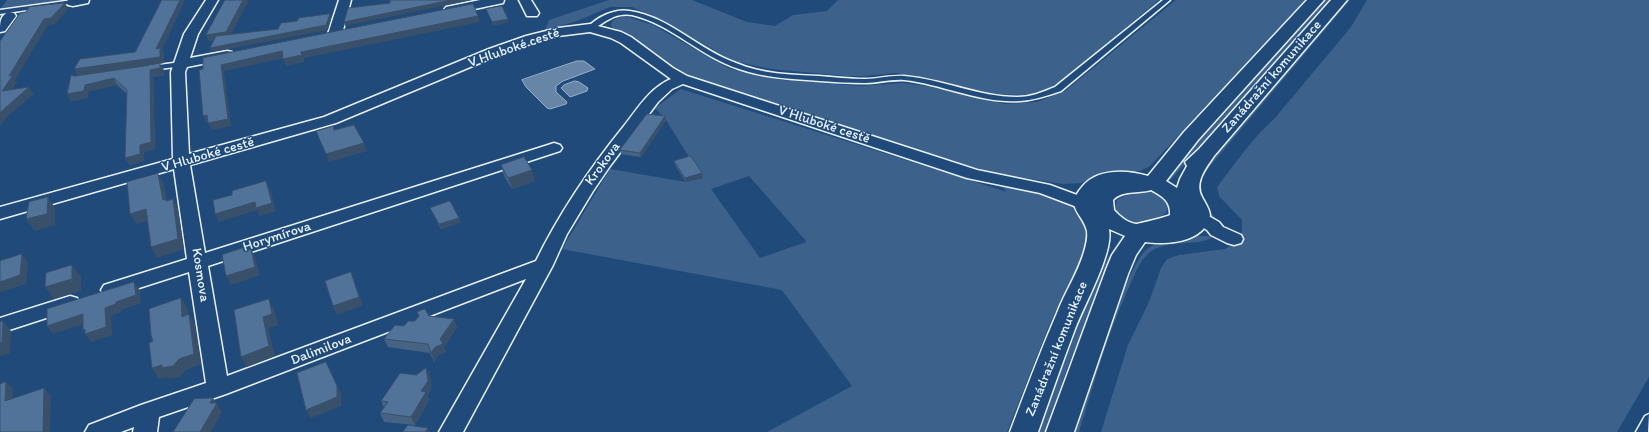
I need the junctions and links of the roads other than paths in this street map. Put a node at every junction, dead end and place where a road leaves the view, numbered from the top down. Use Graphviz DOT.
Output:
graph roads {
  1 [pos="212,0"];
  2 [pos="345,0"];
  3 [pos="498,0"];
  4 [pos="525,0"];
  5 [pos="1167,0"];
  6 [pos="1316,0"];
  7 [pos="1339,0"];
  8 [pos="78,1"];
  9 [pos="436,13"];
  10 [pos="532,13"];
  11 [pos="4,14"];
  12 [pos="0,28"];
  13 [pos="590,28"];
  14 [pos="351,31"];
  15 [pos="335,34"];
  16 [pos="321,37"];
  17 [pos="244,52"];
  18 [pos="181,64"];
  19 [pos="144,69"];
  20 [pos="682,79"];
  21 [pos="554,148"];
  22 [pos="1179,148"];
  23 [pos="1206,153"];
  24 [pos="182,162"];
  25 [pos="1130,178"];
  26 [pos="1151,183"];
  27 [pos="1177,200"];
  28 [pos="1098,205"];
  29 [pos="0,213"];
  30 [pos="1198,218"];
  31 [pos="1217,231"];
  32 [pos="1178,234"];
  33 [pos="1147,236"];
  34 [pos="1234,239"];
  35 [pos="198,262"];
  36 [pos="543,265"];
  37 [pos="0,326"];
  38 [pos="218,388"];
  39 [pos="1649,419"];
  40 [pos="147,422"];
  41 [pos="97,432"];
  42 [pos="451,432"];
  43 [pos="1024,432"];
  44 [pos="1060,432"];
  45 [pos="1642,432"];
  1 -- 18 [label="street, Kosmova"];
  2 -- 15 [label="street"];
  3 -- 9 [label="street"];
  4 -- 10 [label="street"];
  5 -- 13 [label="lane"];
  6 -- 22 [label="main road, Zanádražní komunikace"];
  7 -- 23 [label="main road, Zanádražní komunikace"];
  8 -- 11 [label="lane"];
  11 -- 12 [label="street"];
  13 -- 20 [label="street, V Hluboké cestě"];
  13 -- 24 [label="street, V Hluboké cestě"];
  14 -- 15 [label="street"];
  15 -- 16 [label="street"];
  17 -- 18 [label="street"];
  18 -- 19 [label="lane"];
  18 -- 24 [label="street, Kosmova"];
  20 -- 28 [label="street, V Hluboké cestě"];
  20 -- 36 [label="street, Krokova"];
  21 -- 35 [label="street, Horymírova"];
  22 -- 25 [label="main road, Zanádražní komunikace"];
  22 -- 26 [label="main road, Zanádražní komunikace"];
  23 -- 27 [label="main road, Zanádražní komunikace"];
  23 -- 30 [label="main road, Zanádražní komunikace"];
  24 -- 29 [label="street, V Hluboké cestě"];
  24 -- 35 [label="street, Kosmova"];
  25 -- 26 [label="main road"];
  25 -- 28 [label="main road"];
  26 -- 27 [label="main road"];
  26 -- 28 [label="main road"];
  27 -- 30 [label="street"];
  27 -- 33 [label="main road, Zanádražní komunikace"];
  28 -- 33 [label="main road"];
  28 -- 43 [label="main road, Zanádražní komunikace"];
  30 -- 31 [label="street"];
  30 -- 32 [label="main road"];
  31 -- 32 [label="street"];
  31 -- 34 [label="street"];
  32 -- 33 [label="main road"];
  33 -- 44 [label="main road, Zanádražní komunikace"];
  35 -- 37 [label="street, Horymírova"];
  35 -- 38 [label="street, Kosmova"];
  36 -- 38 [label="street, Dalimilova"];
  36 -- 42 [label="street, Krokova"];
  38 -- 40 [label="street, Dalimilova"];
  39 -- 45 [label="lane"];
  40 -- 41 [label="street, Dalimilova"];
}
